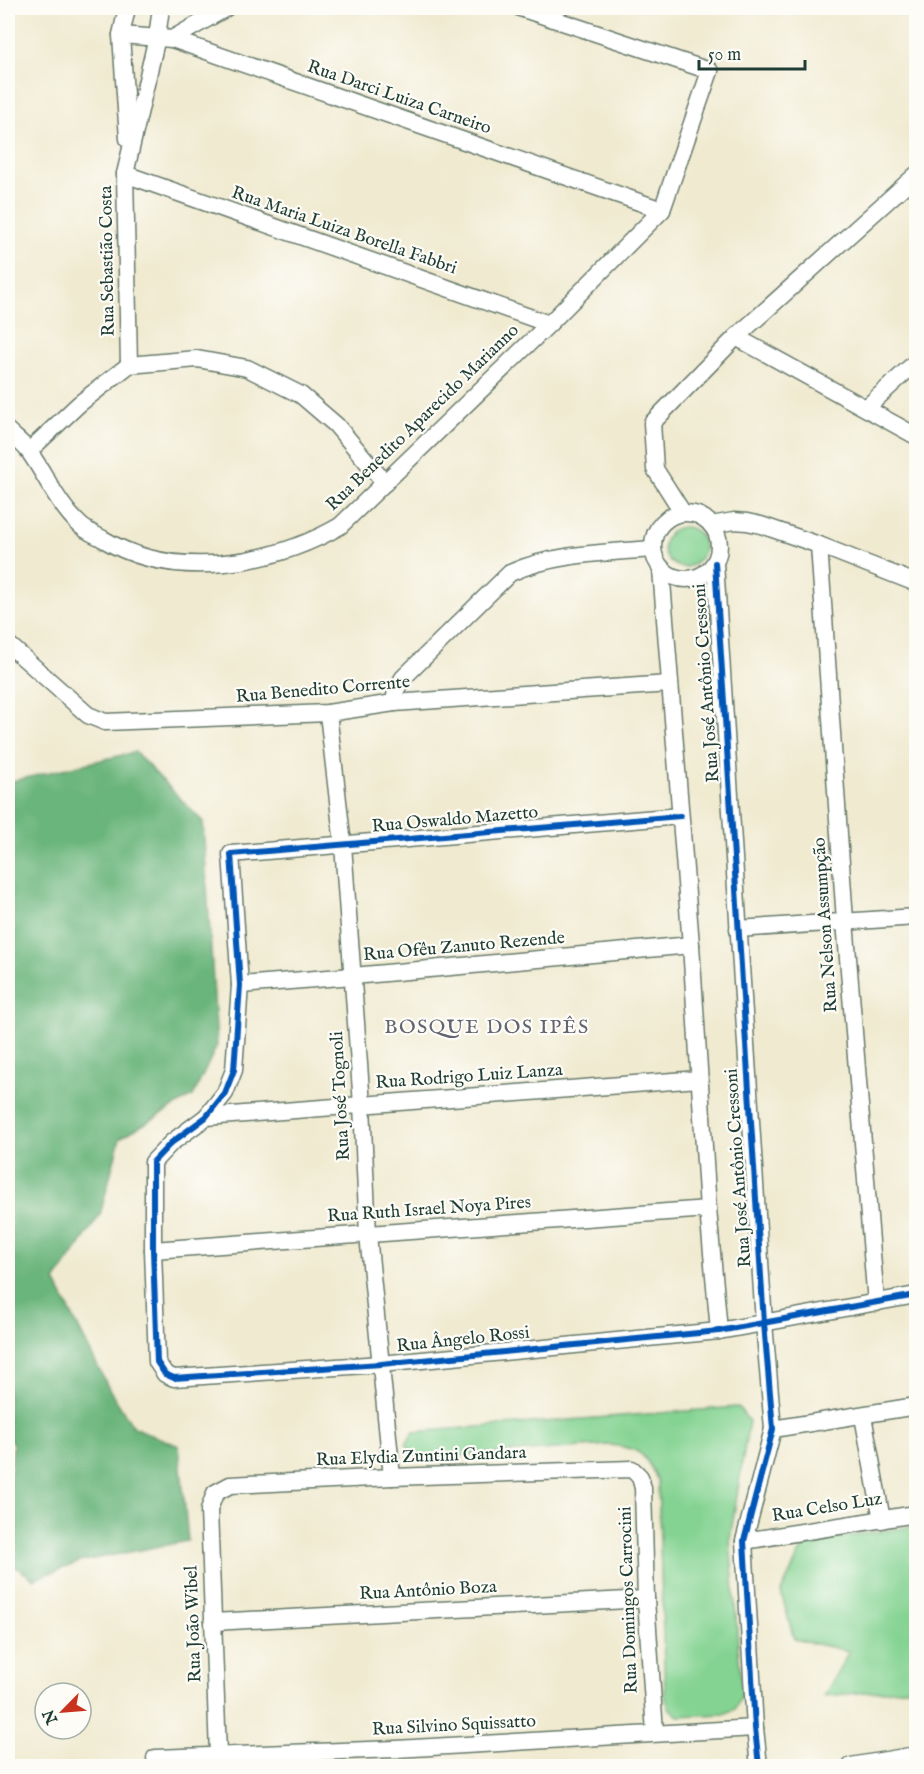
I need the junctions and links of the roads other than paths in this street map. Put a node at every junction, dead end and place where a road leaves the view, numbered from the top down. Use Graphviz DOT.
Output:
graph roads {
  1 [pos="127,8"];
  2 [pos="161,8"];
  3 [pos="226,8"];
  4 [pos="520,8"];
  5 [pos="121,35"];
  6 [pos="164,38"];
  7 [pos="127,166"];
  8 [pos="916,175"];
  9 [pos="662,210"];
  10 [pos="549,324"];
  11 [pos="736,337"];
  12 [pos="916,362"];
  13 [pos="129,365"];
  14 [pos="866,408"];
  15 [pos="8,431"];
  16 [pos="916,436"];
  17 [pos="29,451"];
  18 [pos="385,483"];
  19 [pos="683,513"];
  20 [pos="711,525"];
  21 [pos="819,545"];
  22 [pos="653,549"];
  23 [pos="714,563"];
  24 [pos="661,569"];
  25 [pos="916,582"];
  26 [pos="8,644"];
  27 [pos="669,684"];
  28 [pos="394,704"];
  29 [pos="328,713"];
  30 [pos="680,816"];
  31 [pos="343,845"];
  32 [pos="916,917"];
  33 [pos="845,921"];
  34 [pos="738,929"];
  35 [pos="691,945"];
  36 [pos="353,976"];
  37 [pos="240,985"];
  38 [pos="699,1078"];
  39 [pos="362,1105"];
  40 [pos="206,1117"];
  41 [pos="708,1209"];
  42 [pos="368,1235"];
  43 [pos="153,1250"];
  44 [pos="916,1295"];
  45 [pos="876,1302"];
  46 [pos="764,1323"];
  47 [pos="719,1331"];
  48 [pos="381,1364"];
  49 [pos="916,1406"];
  50 [pos="863,1416"];
  51 [pos="773,1428"];
  52 [pos="632,1469"];
  53 [pos="392,1477"];
  54 [pos="215,1493"];
  55 [pos="916,1514"];
  56 [pos="882,1520"];
  57 [pos="744,1541"];
  58 [pos="646,1599"];
  59 [pos="213,1622"];
  60 [pos="754,1728"];
  61 [pos="655,1733"];
  62 [pos="396,1749"];
  63 [pos="218,1754"];
  64 [pos="916,1755"];
  65 [pos="155,1758"];
  66 [pos="397,1767"];
  67 [pos="759,1767"];
  68 [pos="851,1767"];
  1 -- 5 [label="street"];
  2 -- 6 [label="street"];
  3 -- 6 [label="street"];
  4 -- 9 [label="street, Rua Benedito Aparecido Marianno"];
  5 -- 6 [label="street, Rua Darci Luiza Carneiro"];
  5 -- 7 [label="street"];
  6 -- 7 [label="street"];
  6 -- 9 [label="street, Rua Darci Luiza Carneiro"];
  7 -- 10 [label="street, Rua Maria Luiza Borella Fabbri"];
  7 -- 13 [label="street, Rua Sebastião Costa"];
  8 -- 11 [label="street"];
  9 -- 10 [label="street, Rua Benedito Aparecido Marianno"];
  10 -- 18 [label="street, Rua Benedito Aparecido Marianno"];
  11 -- 14 [label="street"];
  11 -- 19 [label="street"];
  12 -- 14 [label="street"];
  13 -- 17 [label="street"];
  13 -- 18 [label="street"];
  14 -- 16 [label="street"];
  15 -- 17 [label="street, Rua Benedito Aparecido Marianno"];
  17 -- 18 [label="street, Rua Benedito Aparecido Marianno"];
  19 -- 20 [label="street"];
  19 -- 22 [label="street"];
  20 -- 21 [label="street"];
  20 -- 23 [label="street"];
  21 -- 25 [label="street"];
  21 -- 33 [label="street, Rua Nelson Assumpção"];
  22 -- 24 [label="street"];
  22 -- 28 [label="street"];
  23 -- 24 [label="street"];
  23 -- 34 [label="street, Rua José Antônio Cressoni"];
  24 -- 27 [label="street, Rua José Antônio Cressoni"];
  26 -- 29 [label="street, Rua Benedito Corrente"];
  27 -- 28 [label="street, Rua Benedito Corrente"];
  27 -- 30 [label="street, Rua José Antônio Cressoni"];
  28 -- 29 [label="street, Rua Benedito Corrente"];
  29 -- 31 [label="street, Rua José Tognoli"];
  30 -- 31 [label="street, Rua Oswaldo Mazetto"];
  30 -- 35 [label="street, Rua José Antônio Cressoni"];
  31 -- 36 [label="street, Rua José Tognoli"];
  31 -- 37 [label="street, Rua Oswaldo Mazetto"];
  32 -- 33 [label="street"];
  33 -- 34 [label="street"];
  33 -- 45 [label="street, Rua Nelson Assumpção"];
  34 -- 46 [label="street, Rua José Antônio Cressoni"];
  35 -- 36 [label="street, Rua Ofêu Zanuto Rezende"];
  35 -- 38 [label="street, Rua José Antônio Cressoni"];
  36 -- 37 [label="street, Rua Ofêu Zanuto Rezende"];
  36 -- 39 [label="street, Rua José Tognoli"];
  37 -- 40 [label="street"];
  38 -- 39 [label="street, Rua Rodrigo Luiz Lanza"];
  38 -- 41 [label="street, Rua José Antônio Cressoni"];
  39 -- 40 [label="street, Rua Rodrigo Luiz Lanza"];
  39 -- 42 [label="street, Rua José Tognoli"];
  40 -- 43 [label="street"];
  41 -- 42 [label="street, Rua Ruth Israel Noya Pires"];
  41 -- 47 [label="street, Rua José Antônio Cressoni"];
  42 -- 43 [label="street, Rua Ruth Israel Noya Pires"];
  42 -- 48 [label="street, Rua José Tognoli"];
  43 -- 48 [label="street, Rua Ângelo Rossi"];
  44 -- 45 [label="street, Rua Ângelo Rossi"];
  45 -- 46 [label="street, Rua Ângelo Rossi"];
  46 -- 47 [label="street, Rua Ângelo Rossi"];
  46 -- 51 [label="street, Rua José Antônio Cressoni"];
  47 -- 48 [label="street, Rua Ângelo Rossi"];
  48 -- 53 [label="street, Rua José Tognoli"];
  49 -- 50 [label="street"];
  50 -- 51 [label="street"];
  50 -- 56 [label="street"];
  51 -- 57 [label="street, Rua José Antônio Cressoni"];
  52 -- 53 [label="street, Rua Elydia Zuntini Gandara"];
  52 -- 58 [label="street, Rua Domingos Carrocini"];
  53 -- 54 [label="street, Rua Elydia Zuntini Gandara"];
  54 -- 59 [label="street, Rua João Wibel"];
  55 -- 56 [label="street, Rua Celso Luz"];
  56 -- 57 [label="street, Rua Celso Luz"];
  57 -- 60 [label="street, Rua José Antônio Cressoni"];
  58 -- 59 [label="street, Rua Antônio Boza"];
  58 -- 61 [label="street, Rua Domingos Carrocini"];
  59 -- 63 [label="street, Rua João Wibel"];
  60 -- 61 [label="street, Rua Silvino Squissatto"];
  60 -- 67 [label="street, Rua José Antônio Cressoni"];
  61 -- 62 [label="street, Rua Silvino Squissatto"];
  62 -- 63 [label="street, Rua Silvino Squissatto"];
  62 -- 66 [label="street"];
  63 -- 65 [label="street, Rua Silvino Squissatto"];
  64 -- 68 [label="street"];
}
